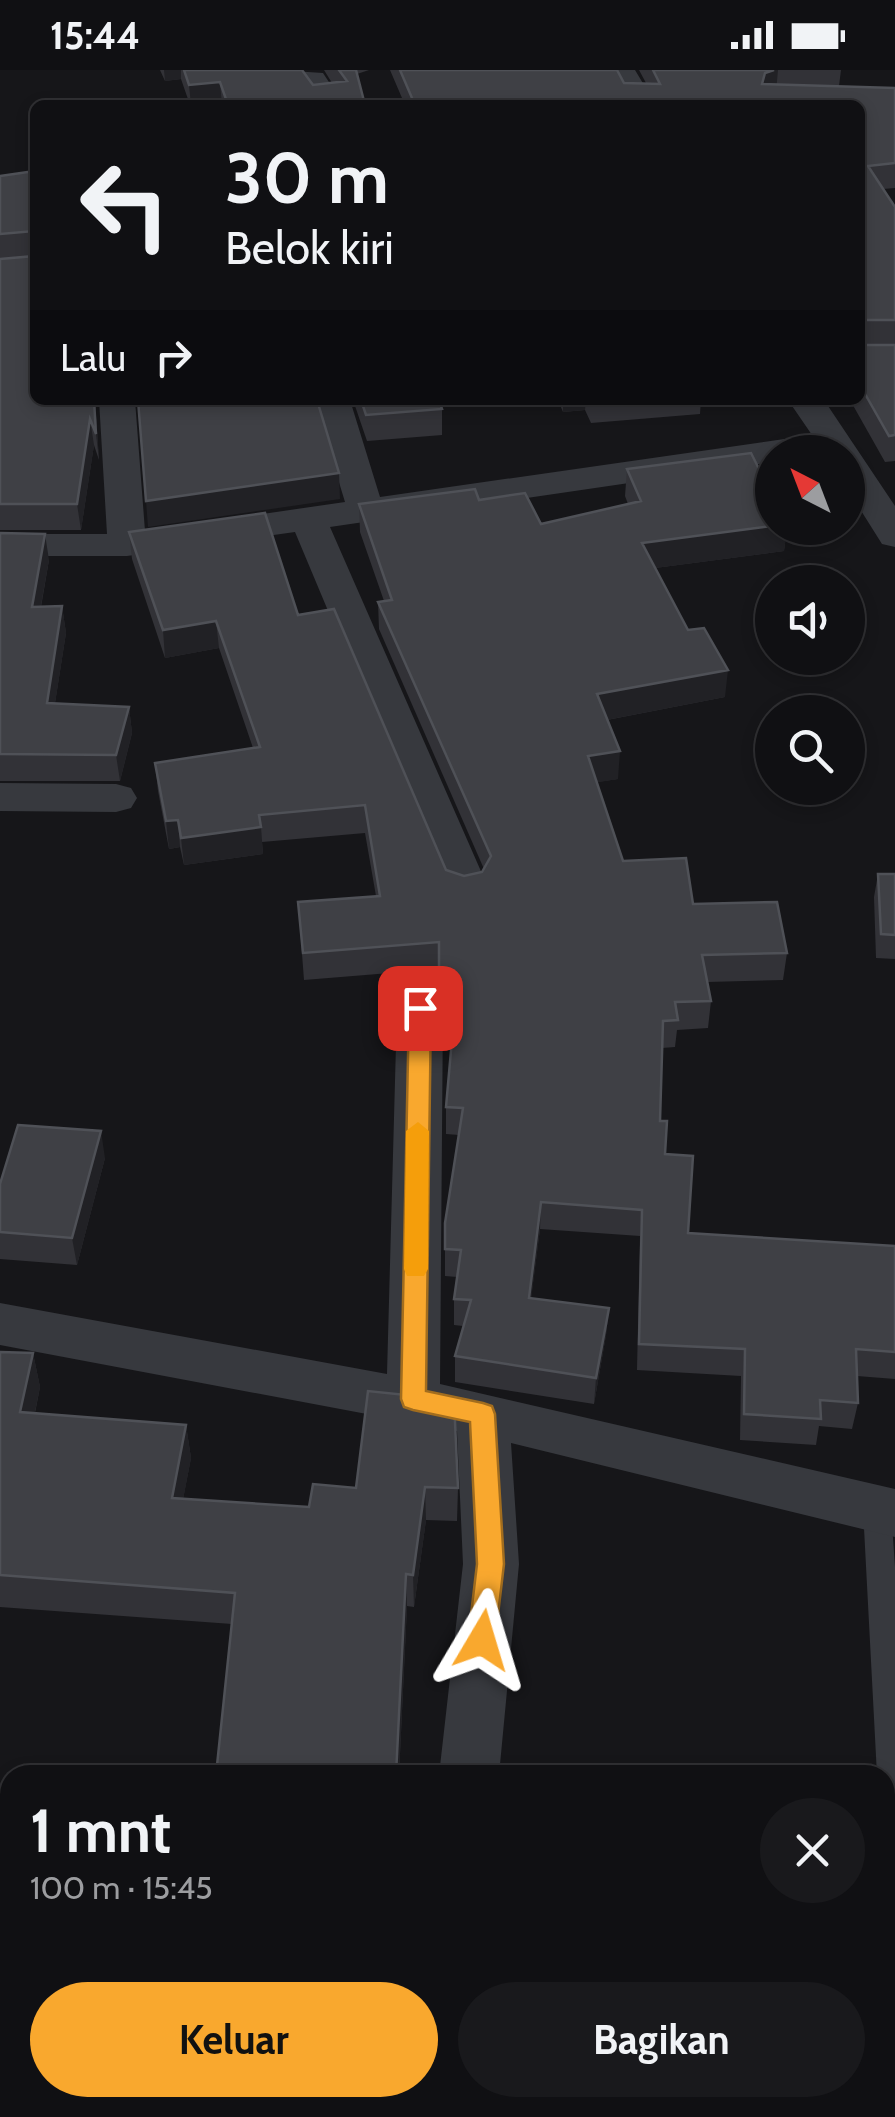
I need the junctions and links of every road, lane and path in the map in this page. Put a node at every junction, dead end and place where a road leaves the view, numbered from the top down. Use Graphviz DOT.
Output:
graph roads {
  1 [pos="292,70"];
  2 [pos="620,70"];
  3 [pos="326,100"];
  4 [pos="637,100"];
  5 [pos="117,405"];
  6 [pos="334,405"];
  7 [pos="809,405"];
  8 [pos="830,435"];
  9 [pos="755,463"];
  10 [pos="865,489"];
  11 [pos="366,511"];
  12 [pos="308,520"];
  13 [pos="895,536"];
  14 [pos="128,545"];
  15 [pos="0,546"];
  16 [pos="0,797"];
  17 [pos="116,798"];
  18 [pos="466,885"];
  19 [pos="420,1008"];
  20 [pos="0,1324"];
  21 [pos="413,1399"];
  22 [pos="483,1414"];
  23 [pos="886,1511"];
  24 [pos="470,1765"];
  25 [pos="893,1765"];
  1 -- 3 [label="street"];
  2 -- 4 [label="street"];
  5 -- 14 [label="street"];
  6 -- 11 [label="street"];
  7 -- 8 [label="street"];
  9 -- 11 [label="street"];
  10 -- 13 [label="street"];
  11 -- 12 [label="street"];
  12 -- 14 [label="street"];
  12 -- 18 [label="street"];
  14 -- 15 [label="street"];
  16 -- 17 [label="street"];
  19 -- 21 [label="street"];
  20 -- 21 [label="street"];
  21 -- 22 [label="street"];
  22 -- 23 [label="street"];
  22 -- 24 [label="street"];
  23 -- 25 [label="lane"];
}
